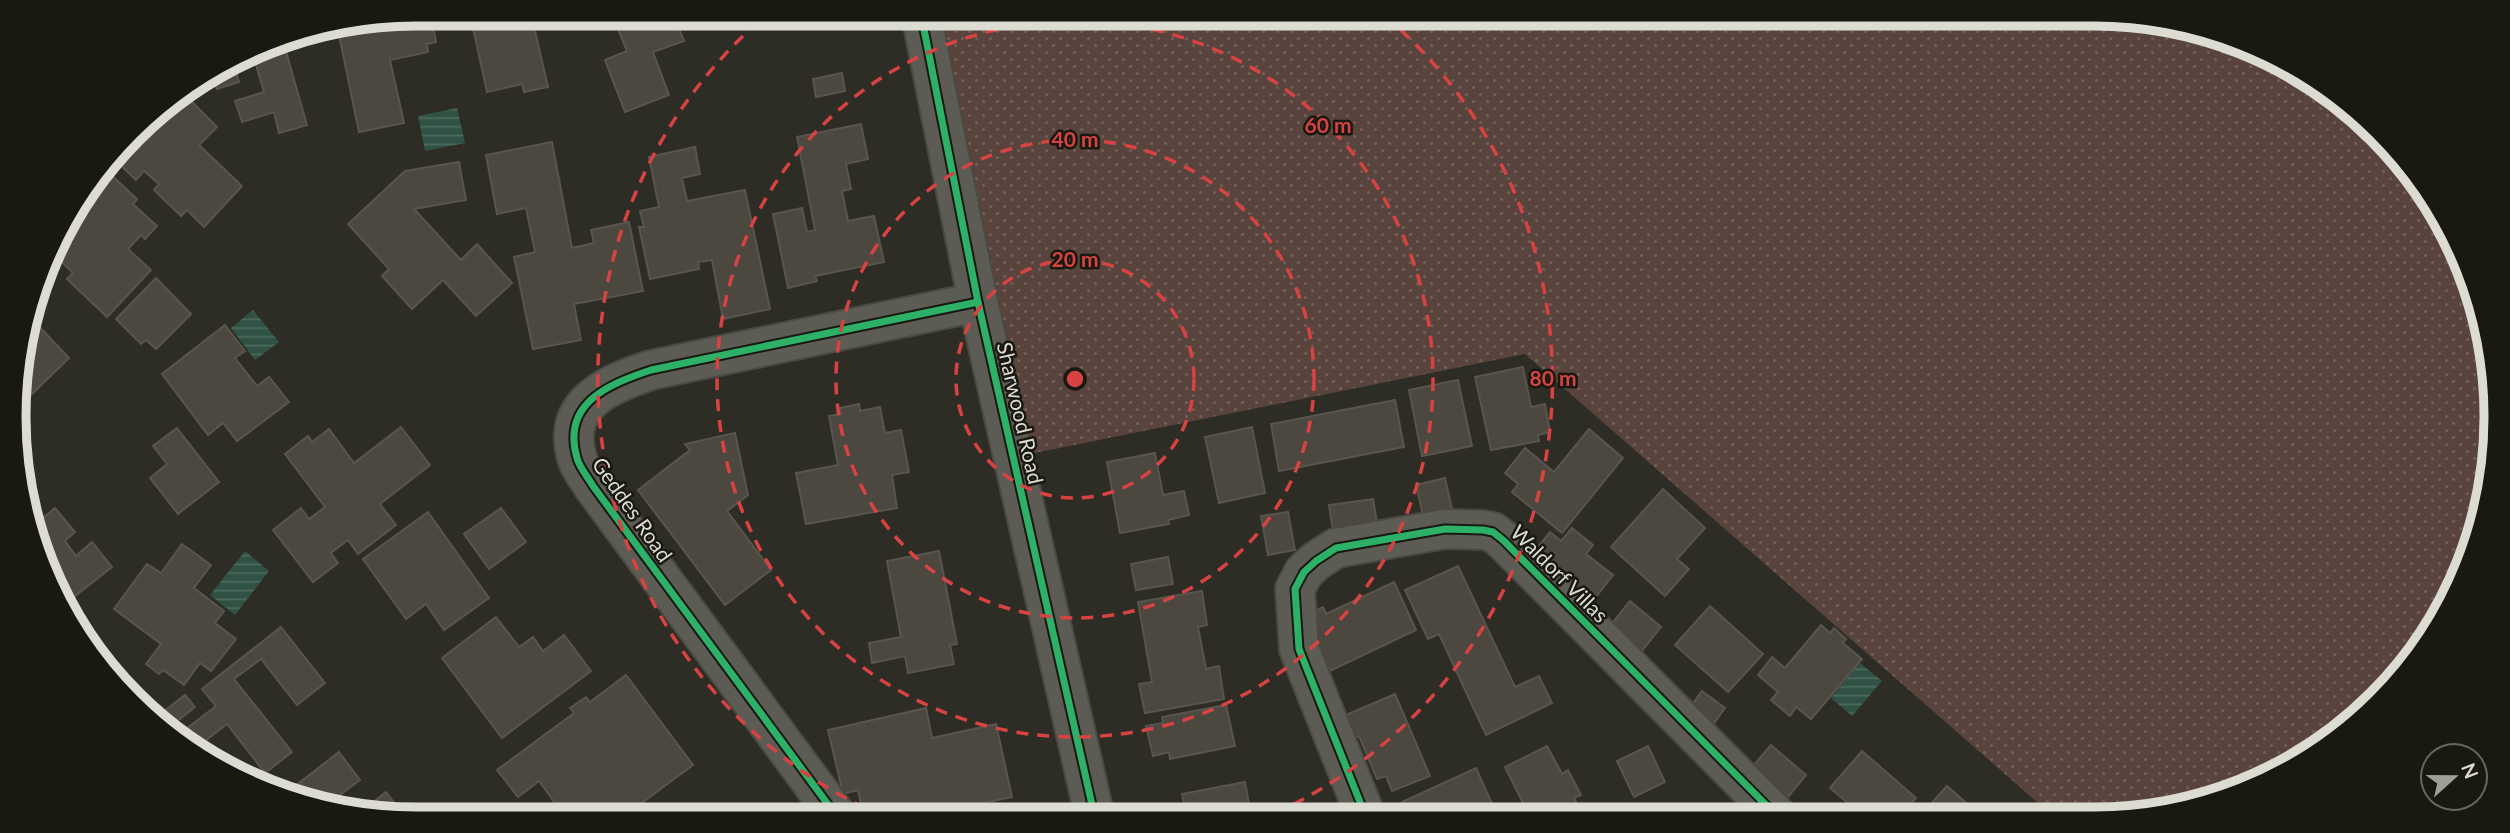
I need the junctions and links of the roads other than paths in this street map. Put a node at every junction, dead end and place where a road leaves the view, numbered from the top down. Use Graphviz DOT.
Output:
graph roads {
  1 [pos="923,26"];
  2 [pos="978,302"];
  3 [pos="830,807"];
  4 [pos="1093,807"];
  5 [pos="1362,807"];
  6 [pos="1768,807"];
  1 -- 2 [label="street, Sharwood Road"];
  2 -- 3 [label="street, Geddes Road"];
  2 -- 4 [label="street, Sharwood Road"];
  5 -- 6 [label="street, Waldorf Villas"];
}
